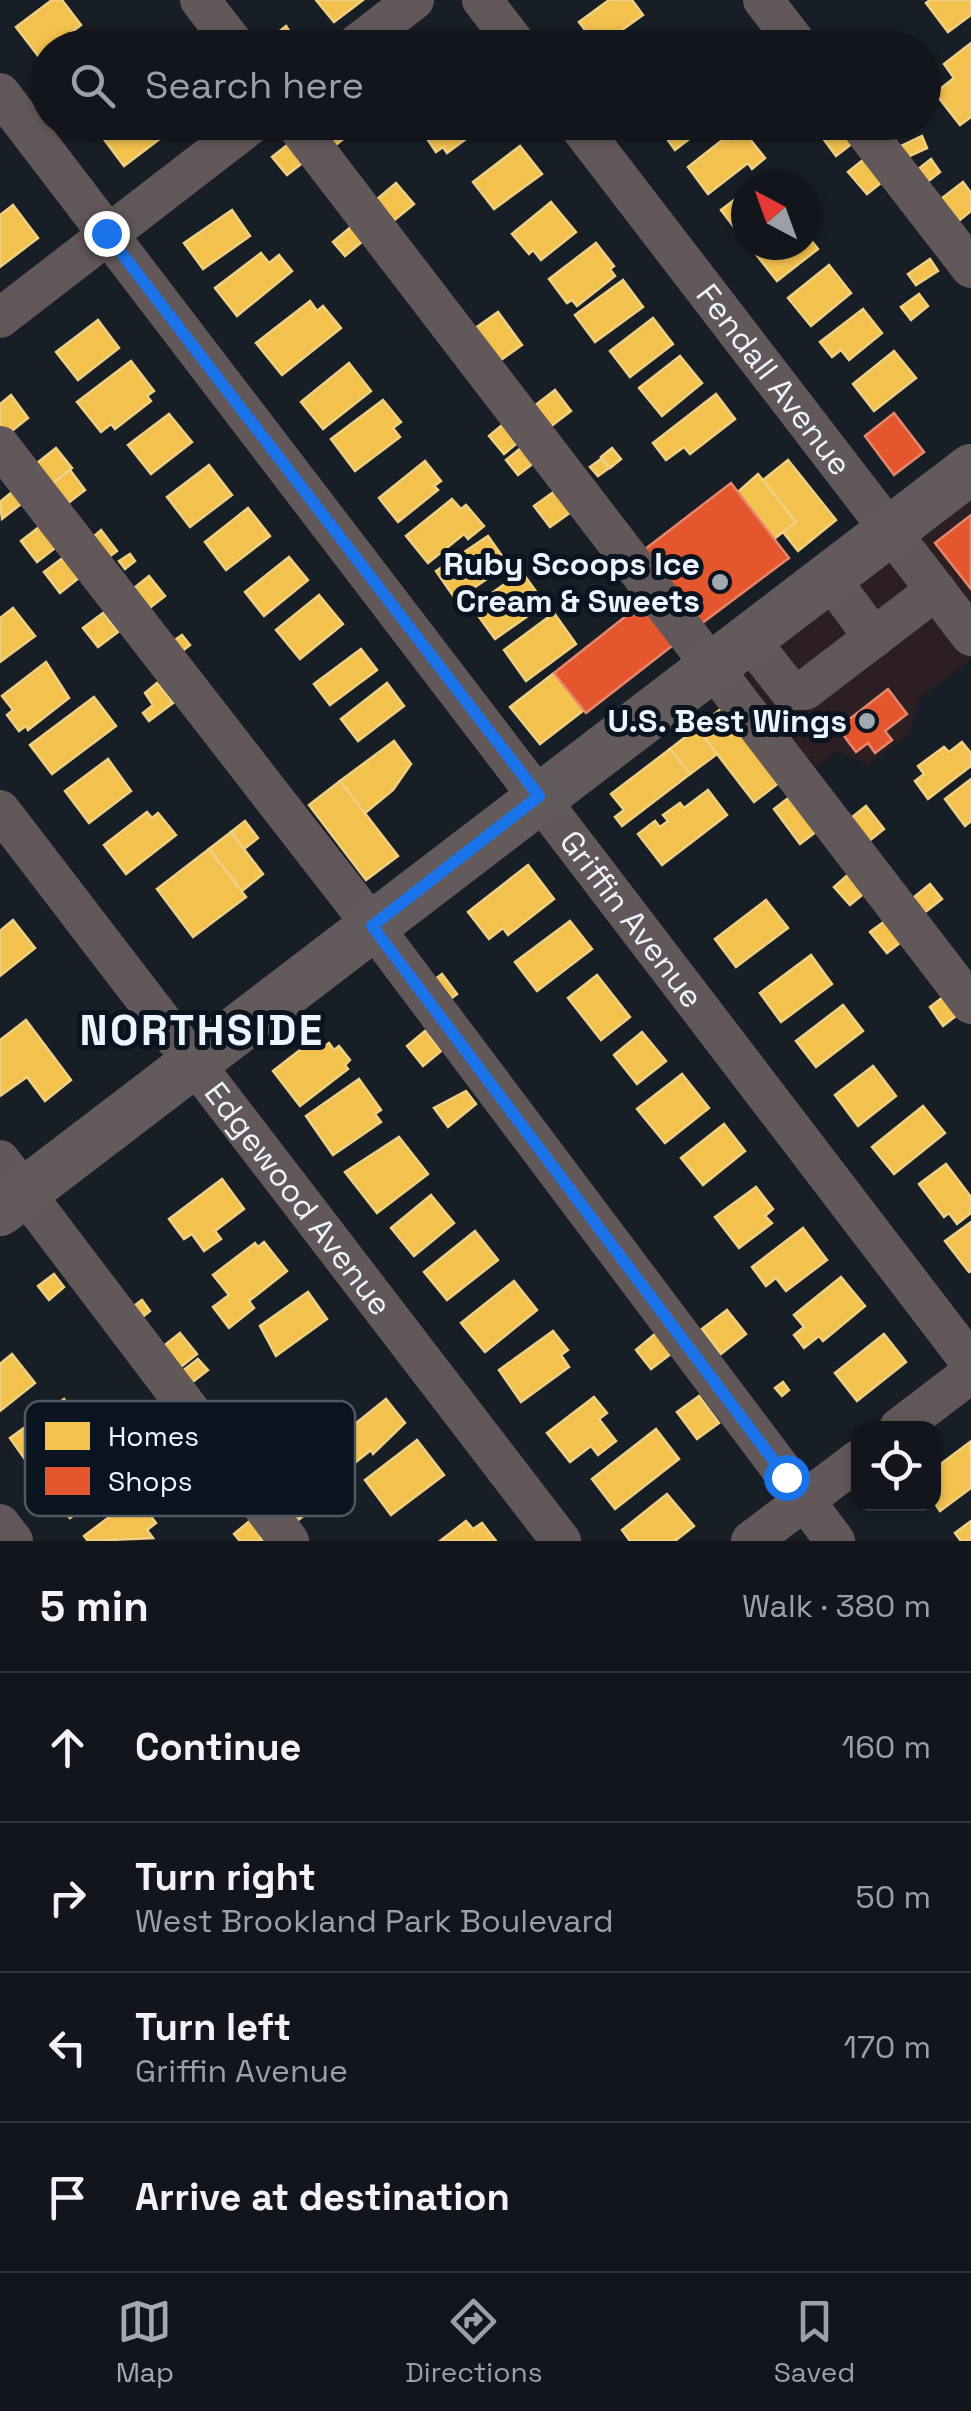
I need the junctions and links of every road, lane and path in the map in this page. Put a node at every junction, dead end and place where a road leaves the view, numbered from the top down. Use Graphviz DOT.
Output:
graph roads {
  1 [pos="200,0"];
  2 [pos="414,0"];
  3 [pos="482,0"];
  4 [pos="764,0"];
  5 [pos="223,30"];
  6 [pos="375,30"];
  7 [pos="504,30"];
  8 [pos="786,30"];
  9 [pos="0,93"];
  10 [pos="30,133"];
  11 [pos="36,140"];
  12 [pos="230,140"];
  13 [pos="309,140"];
  14 [pos="590,140"];
  15 [pos="872,140"];
  16 [pos="106,233"];
  17 [pos="971,268"];
  18 [pos="0,318"];
  19 [pos="0,446"];
  20 [pos="971,469"];
  21 [pos="890,530"];
  22 [pos="829,576"];
  23 [pos="936,590"];
  24 [pos="971,636"];
  25 [pos="874,638"];
  26 [pos="730,652"];
  27 [pos="539,796"];
  28 [pos="0,810"];
  29 [pos="372,926"];
  30 [pos="971,1004"];
  31 [pos="195,1061"];
  32 [pos="8,1187"];
  33 [pos="971,1363"];
  34 [pos="971,1373"];
  35 [pos="178,1401"];
  36 [pos="908,1421"];
  37 [pos="851,1465"];
  38 [pos="804,1501"];
  39 [pos="269,1516"];
  40 [pos="0,1524"];
  41 [pos="13,1541"];
  42 [pos="289,1541"];
  43 [pos="561,1541"];
  44 [pos="752,1541"];
  45 [pos="835,1541"];
  1 -- 5 [label="street"];
  2 -- 6 [label="street"];
  3 -- 7 [label="street"];
  4 -- 8 [label="street"];
  9 -- 10 [label="street, Griffin Avenue"];
  11 -- 16 [label="street, Griffin Avenue"];
  12 -- 16 [label="street"];
  13 -- 26 [label="street"];
  14 -- 21 [label="street, Fendall Avenue"];
  15 -- 17 [label="street"];
  16 -- 18 [label="street"];
  16 -- 27 [label="street, Griffin Avenue"];
  19 -- 29 [label="street"];
  20 -- 21 [label="main road"];
  21 -- 22 [label="main road"];
  21 -- 23 [label="street, Fendall Avenue"];
  22 -- 25 [label="street"];
  22 -- 26 [label="main road"];
  23 -- 24 [label="street, Fendall Avenue"];
  23 -- 25 [label="street"];
  25 -- 26 [label="street"];
  26 -- 27 [label="main road"];
  26 -- 30 [label="street"];
  27 -- 29 [label="main road"];
  27 -- 33 [label="street, Griffin Avenue"];
  28 -- 31 [label="street, Edgewood Avenue"];
  29 -- 31 [label="main road"];
  29 -- 38 [label="street"];
  31 -- 32 [label="main road"];
  31 -- 43 [label="street, Edgewood Avenue"];
  32 -- 35 [label="street"];
  34 -- 36 [label="street"];
  37 -- 38 [label="street"];
  38 -- 44 [label="street"];
  38 -- 45 [label="street"];
  39 -- 42 [label="street"];
  40 -- 41 [label="street"];
}
